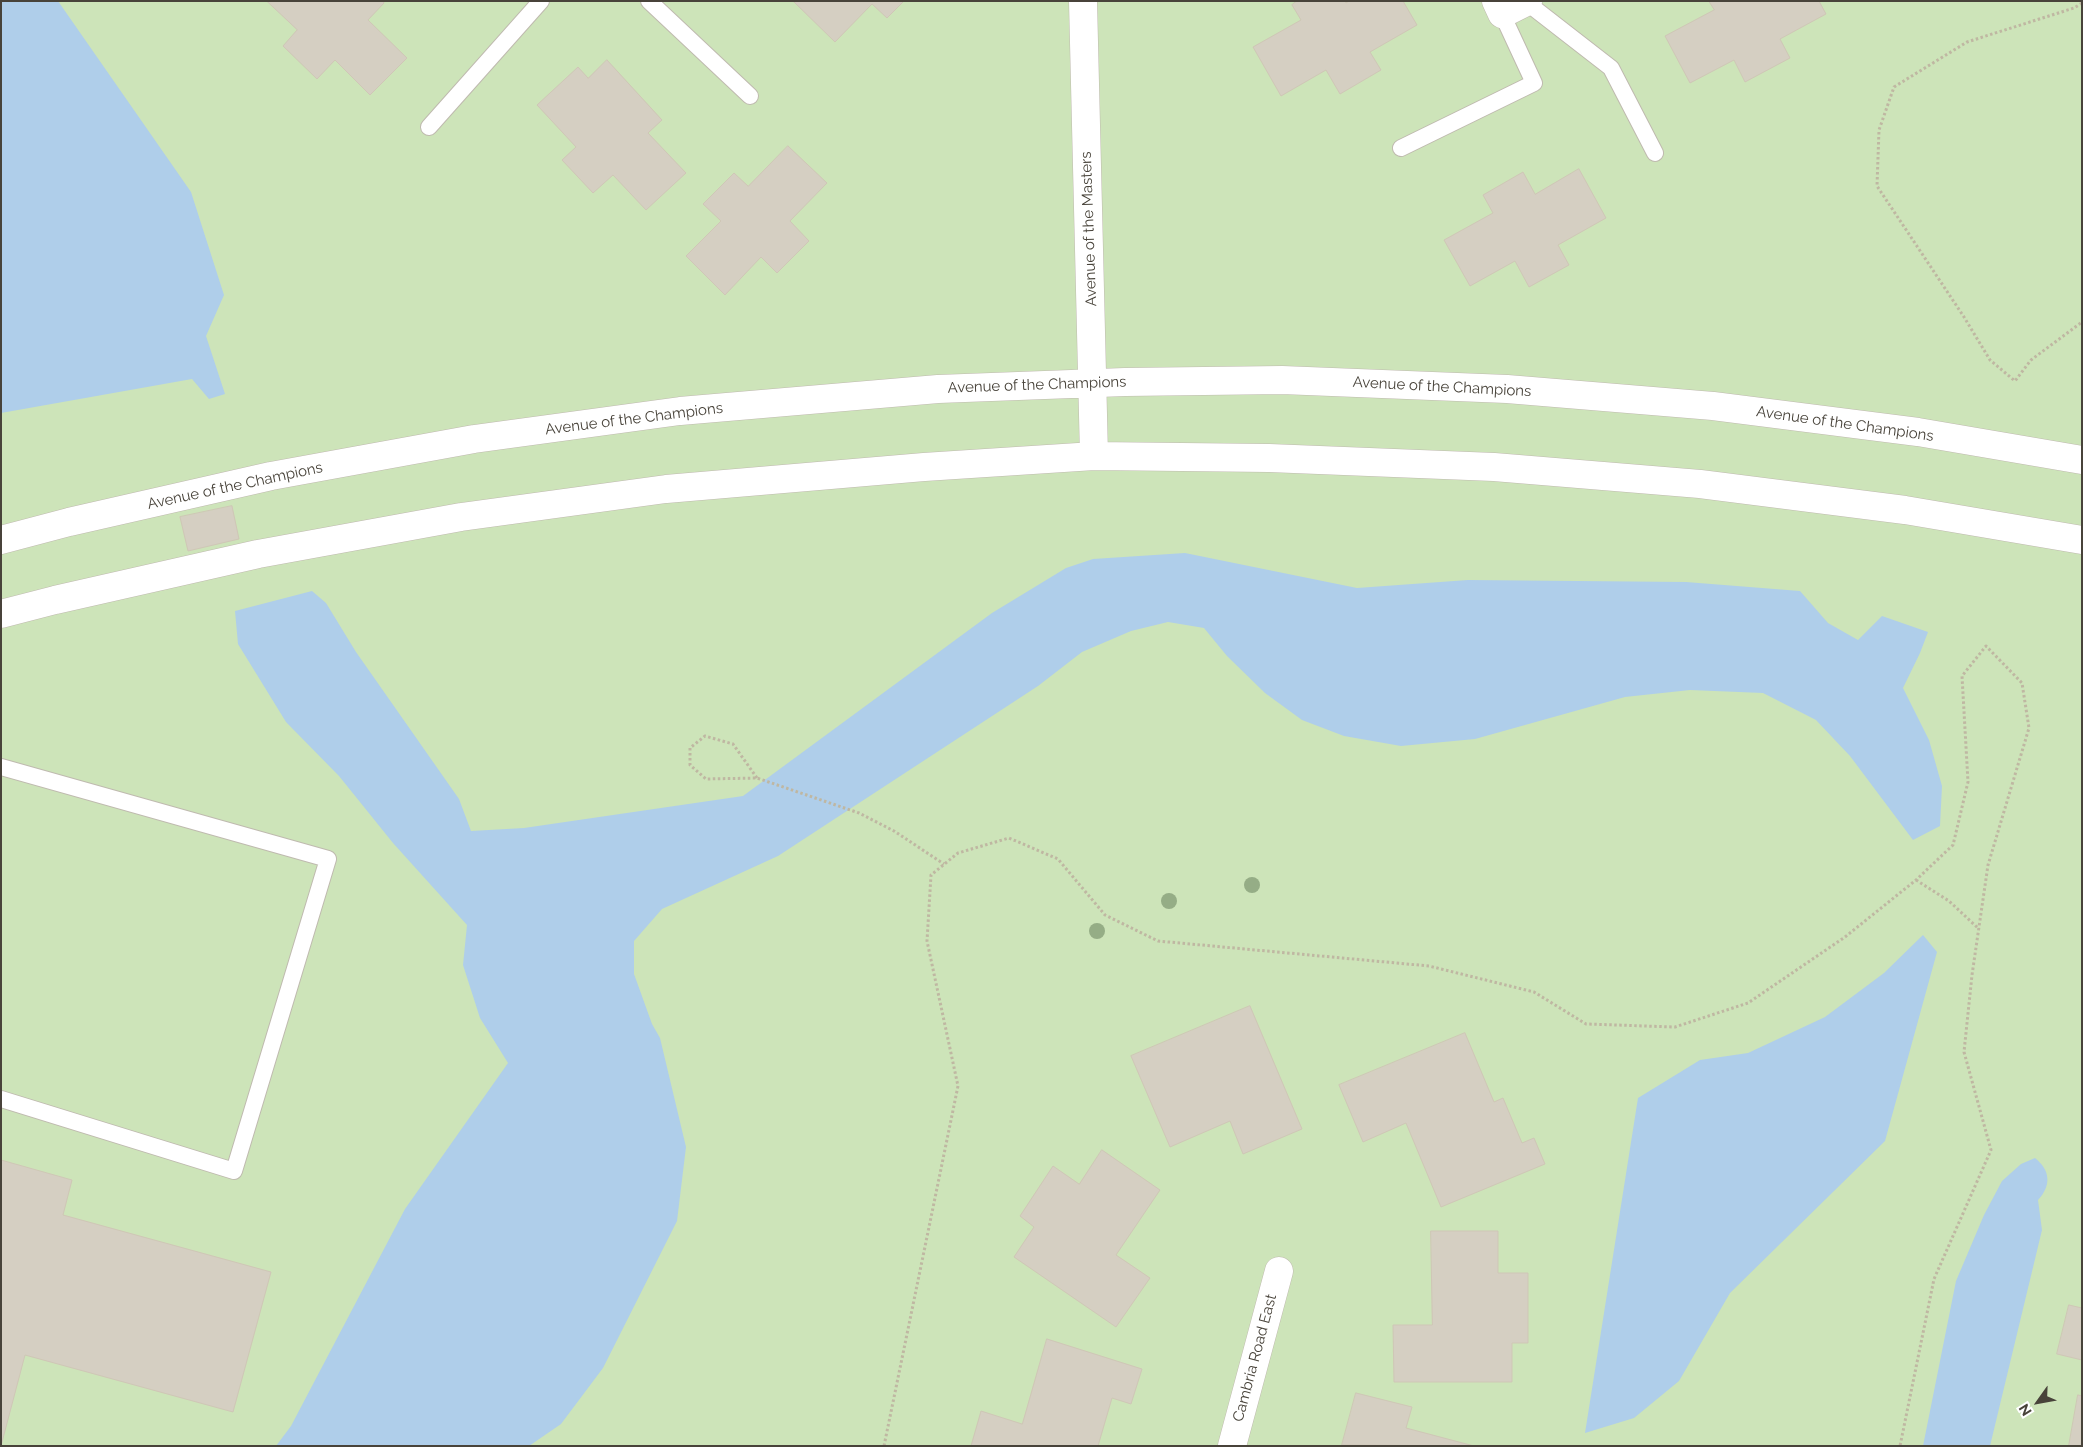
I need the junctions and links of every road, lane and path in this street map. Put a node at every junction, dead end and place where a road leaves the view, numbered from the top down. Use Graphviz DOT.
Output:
graph roads {
  1 [pos="540,1"];
  2 [pos="649,1"];
  3 [pos="1083,1"];
  4 [pos="2082,3"];
  5 [pos="1513,5"];
  6 [pos="750,96"];
  7 [pos="429,127"];
  8 [pos="1401,148"];
  9 [pos="1655,153"];
  10 [pos="2082,322"];
  11 [pos="1093,383"];
  12 [pos="1094,456"];
  13 [pos="2082,460"];
  14 [pos="1,540"];
  15 [pos="2082,540"];
  16 [pos="1,614"];
  17 [pos="1,768"];
  18 [pos="757,778"];
  19 [pos="944,864"];
  20 [pos="1916,880"];
  21 [pos="1979,929"];
  22 [pos="1,1099"];
  23 [pos="1279,1271"];
  24 [pos="884,1446"];
  25 [pos="1232,1446"];
  26 [pos="1900,1446"];
  1 -- 7 [label="lane"];
  2 -- 6 [label="lane"];
  3 -- 11 [label="street, Avenue of the Masters"];
  4 -- 10 [label="path"];
  5 -- 8 [label="lane"];
  5 -- 9 [label="lane"];
  11 -- 12 [label="street, Avenue of the Masters"];
  11 -- 13 [label="street, Avenue of the Champions"];
  11 -- 14 [label="street, Avenue of the Champions"];
  12 -- 15 [label="street"];
  12 -- 16 [label="street"];
  17 -- 22 [label="lane"];
  18 -- 18 [label="path"];
  18 -- 19 [label="path"];
  19 -- 20 [label="path"];
  19 -- 24 [label="path"];
  20 -- 21 [label="path"];
  20 -- 21 [label="path"];
  21 -- 26 [label="path"];
  23 -- 25 [label="street, Cambria Road East"];
}
